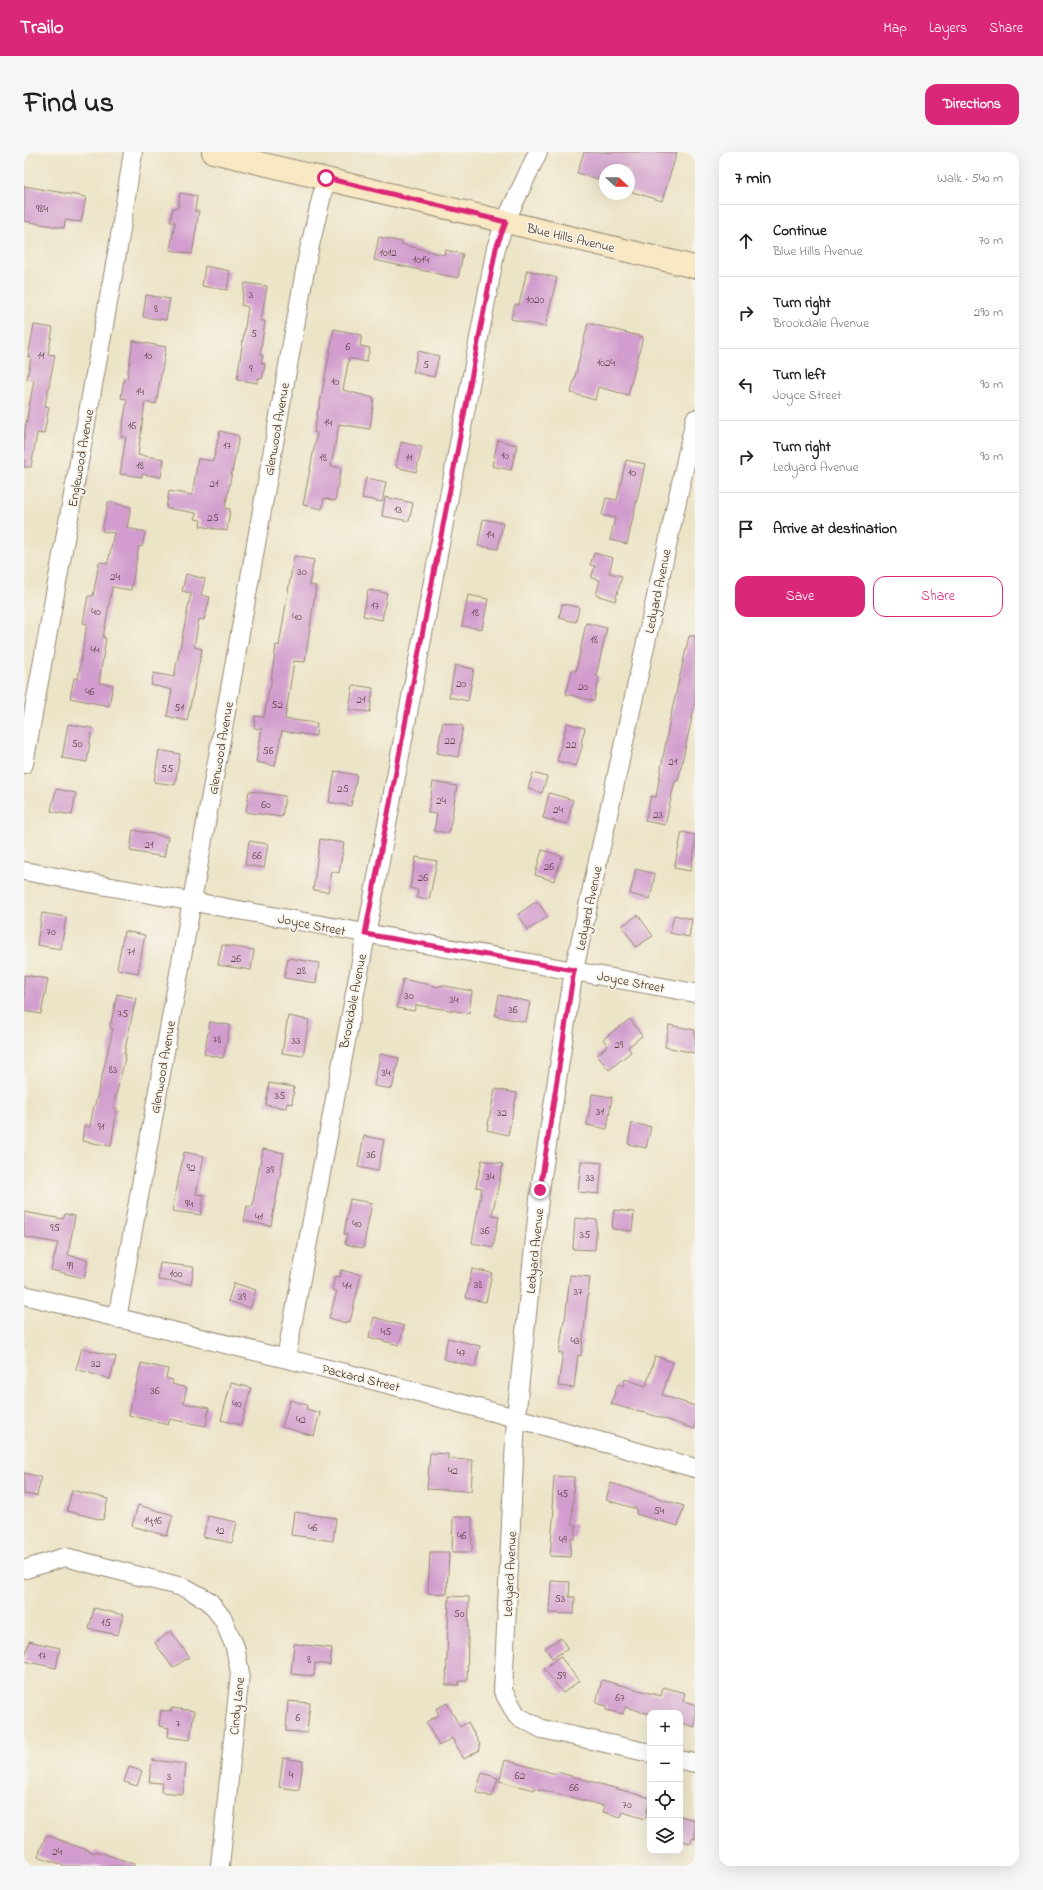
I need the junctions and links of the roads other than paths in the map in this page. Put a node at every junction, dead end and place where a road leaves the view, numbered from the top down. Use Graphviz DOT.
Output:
graph roads {
  1 [pos="133,152"];
  2 [pos="213,152"];
  3 [pos="538,152"];
  4 [pos="326,178"];
  5 [pos="506,222"];
  6 [pos="695,267"];
  7 [pos="694,424"];
  8 [pos="24,764"];
  9 [pos="24,872"];
  10 [pos="192,902"];
  11 [pos="365,934"];
  12 [pos="574,970"];
  13 [pos="695,993"];
  14 [pos="24,1295"];
  15 [pos="117,1319"];
  16 [pos="286,1358"];
  17 [pos="516,1418"];
  18 [pos="695,1468"];
  19 [pos="26,1569"];
  20 [pos="647,1752"];
  21 [pos="683,1761"];
  22 [pos="695,1763"];
  23 [pos="220,1866"];
  1 -- 8 [label="street, Englewood Avenue"];
  2 -- 4 [label="main road, Blue Hills Avenue"];
  3 -- 5 [label="street, Brookdale Avenue"];
  4 -- 5 [label="main road, Blue Hills Avenue"];
  4 -- 10 [label="street, Glenwood Avenue"];
  5 -- 6 [label="main road, Blue Hills Avenue"];
  5 -- 11 [label="street, Brookdale Avenue"];
  7 -- 12 [label="street, Ledyard Avenue"];
  9 -- 10 [label="street, Joyce Street"];
  10 -- 11 [label="street, Joyce Street"];
  10 -- 15 [label="street, Glenwood Avenue"];
  11 -- 12 [label="street, Joyce Street"];
  11 -- 16 [label="street, Brookdale Avenue"];
  12 -- 13 [label="street, Joyce Street"];
  12 -- 17 [label="street, Ledyard Avenue"];
  14 -- 15 [label="street, Packard Street"];
  15 -- 16 [label="street, Packard Street"];
  16 -- 17 [label="street, Packard Street"];
  17 -- 18 [label="street, Packard Street"];
  17 -- 20 [label="street, Ledyard Avenue"];
  19 -- 23 [label="street, Cindy Lane"];
  21 -- 22 [label="street"];
}
